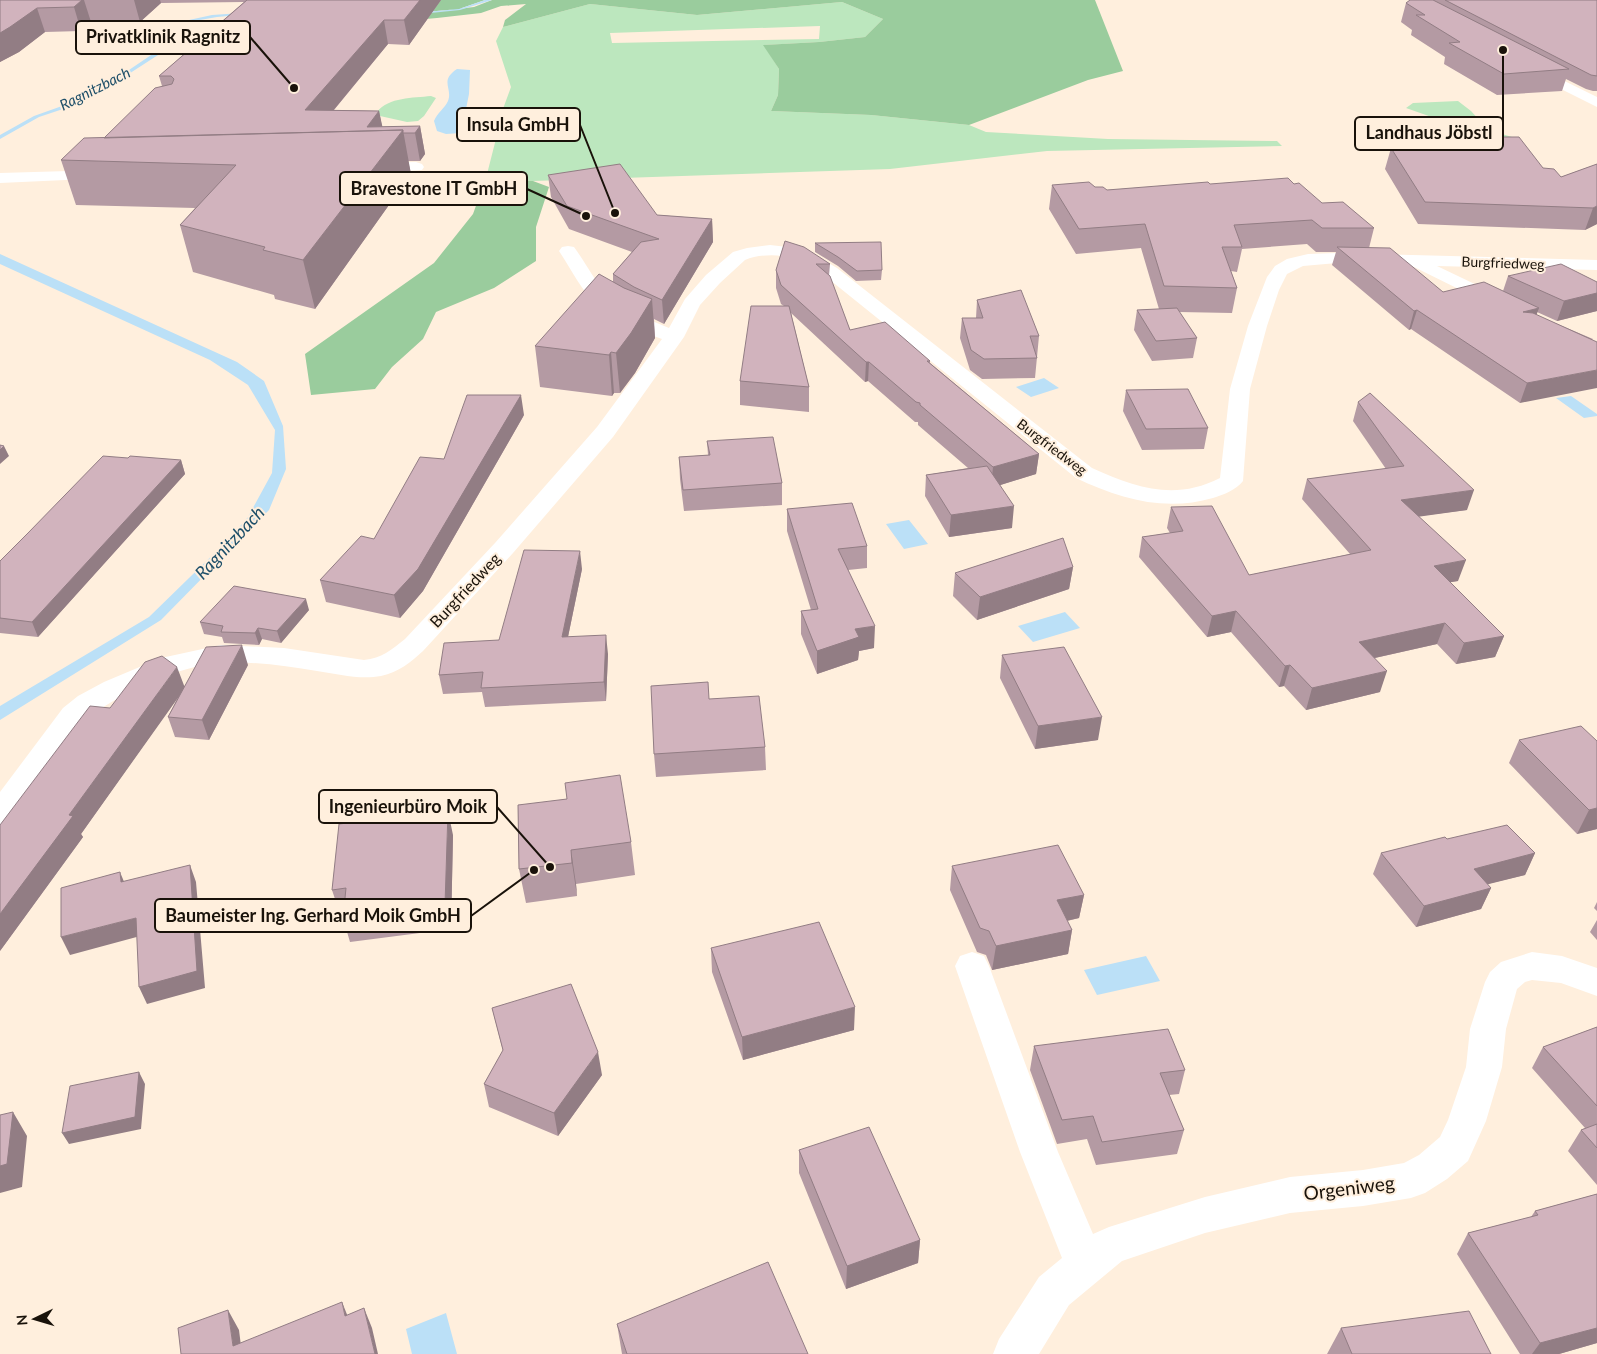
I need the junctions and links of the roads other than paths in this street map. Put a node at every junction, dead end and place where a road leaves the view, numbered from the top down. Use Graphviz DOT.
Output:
graph roads {
  1 [pos="1521,63"];
  2 [pos="1597,103"];
  3 [pos="82,158"];
  4 [pos="416,167"];
  5 [pos="359,168"];
  6 [pos="119,175"];
  7 [pos="52,177"];
  8 [pos="0,178"];
  9 [pos="568,251"];
  10 [pos="1410,260"];
  11 [pos="1597,265"];
  12 [pos="1517,311"];
  13 [pos="674,337"];
  14 [pos="0,814"];
  15 [pos="972,966"];
  16 [pos="1597,982"];
  17 [pos="1085,1264"];
  18 [pos="1014,1354"];
  1 -- 2 [label="street"];
  3 -- 7 [label="street"];
  4 -- 5 [label="street"];
  6 -- 7 [label="street"];
  7 -- 8 [label="street"];
  9 -- 13 [label="street"];
  10 -- 11 [label="street, Burgfriedweg"];
  10 -- 12 [label="street, Burgfriedweg"];
  10 -- 13 [label="street, Burgfriedweg"];
  13 -- 14 [label="street, Burgfriedweg"];
  15 -- 17 [label="street"];
  16 -- 17 [label="street, Orgeniweg"];
  17 -- 18 [label="street, Orgeniweg"];
}
